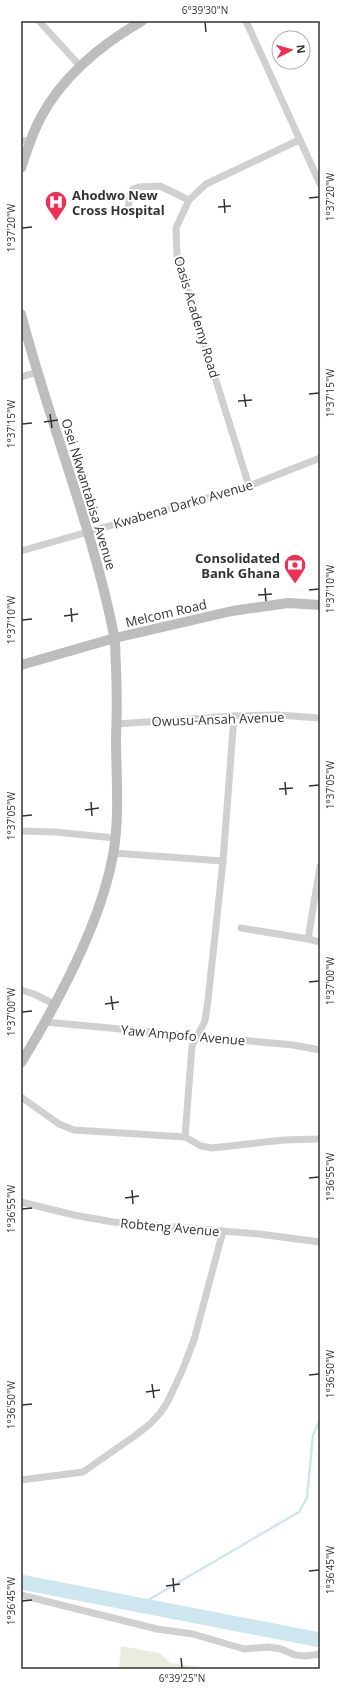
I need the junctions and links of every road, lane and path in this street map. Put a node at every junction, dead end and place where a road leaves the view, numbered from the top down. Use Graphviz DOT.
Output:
graph roads {
  1 [pos="39,21"];
  2 [pos="142,21"];
  3 [pos="246,21"];
  4 [pos="80,66"];
  5 [pos="299,140"];
  6 [pos="25,141"];
  7 [pos="21,168"];
  8 [pos="320,184"];
  9 [pos="189,200"];
  10 [pos="127,213"];
  11 [pos="21,314"];
  12 [pos="38,372"];
  13 [pos="21,377"];
  14 [pos="320,458"];
  15 [pos="249,486"];
  16 [pos="88,532"];
  17 [pos="21,550"];
  18 [pos="320,604"];
  19 [pos="115,638"];
  20 [pos="21,666"];
  21 [pos="234,716"];
  22 [pos="320,718"];
  23 [pos="116,724"];
  24 [pos="21,831"];
  25 [pos="115,838"];
  26 [pos="113,853"];
  27 [pos="222,861"];
  28 [pos="320,866"];
  29 [pos="241,928"];
  30 [pos="308,939"];
  31 [pos="320,942"];
  32 [pos="21,990"];
  33 [pos="54,1004"];
  34 [pos="45,1022"];
  35 [pos="195,1036"];
  36 [pos="320,1050"];
  37 [pos="21,1063"];
  38 [pos="21,1097"];
  39 [pos="185,1137"];
  40 [pos="320,1139"];
  41 [pos="21,1202"];
  42 [pos="223,1231"];
  43 [pos="320,1242"];
  44 [pos="21,1480"];
  45 [pos="21,1595"];
  46 [pos="320,1654"];
  1 -- 4 [label="street"];
  2 -- 4 [label="main road"];
  3 -- 5 [label="street"];
  4 -- 6 [label="main road"];
  5 -- 8 [label="street"];
  5 -- 9 [label="street, Oasis Academy Road"];
  6 -- 7 [label="main road"];
  9 -- 10 [label="street"];
  9 -- 15 [label="street, Oasis Academy Road"];
  11 -- 12 [label="main road, Osei Nkwantabisa Avenue"];
  12 -- 13 [label="street"];
  12 -- 16 [label="main road, Osei Nkwantabisa Avenue"];
  14 -- 15 [label="street, Kwabena Darko Avenue"];
  15 -- 16 [label="street, Kwabena Darko Avenue"];
  16 -- 17 [label="street, Kwabena Darko Avenue"];
  16 -- 19 [label="main road, Osei Nkwantabisa Avenue"];
  18 -- 19 [label="main road, Melcom Road"];
  19 -- 20 [label="main road, Melcom Road"];
  19 -- 23 [label="main road, Osei Nkwantabisa Avenue"];
  21 -- 22 [label="street, Owusu-Ansah Avenue"];
  21 -- 23 [label="street, Owusu-Ansah Avenue"];
  21 -- 27 [label="street"];
  23 -- 25 [label="main road, Osei Nkwantabisa Avenue"];
  24 -- 25 [label="street"];
  25 -- 26 [label="main road, Osei Nkwantabisa Avenue"];
  26 -- 27 [label="street"];
  26 -- 33 [label="main road, Osei Nkwantabisa Avenue"];
  27 -- 35 [label="street"];
  28 -- 30 [label="street"];
  29 -- 30 [label="street"];
  30 -- 31 [label="street"];
  32 -- 33 [label="street"];
  33 -- 34 [label="main road, Osei Nkwantabisa Avenue"];
  34 -- 35 [label="street, Yaw Ampofo Avenue"];
  34 -- 37 [label="main road, Osei Nkwantabisa Avenue"];
  35 -- 36 [label="street, Yaw Ampofo Avenue"];
  35 -- 39 [label="street"];
  38 -- 39 [label="street"];
  39 -- 40 [label="street"];
  41 -- 42 [label="street, Robteng Avenue"];
  42 -- 43 [label="street, Robteng Avenue"];
  42 -- 44 [label="street"];
  45 -- 46 [label="street"];
}
